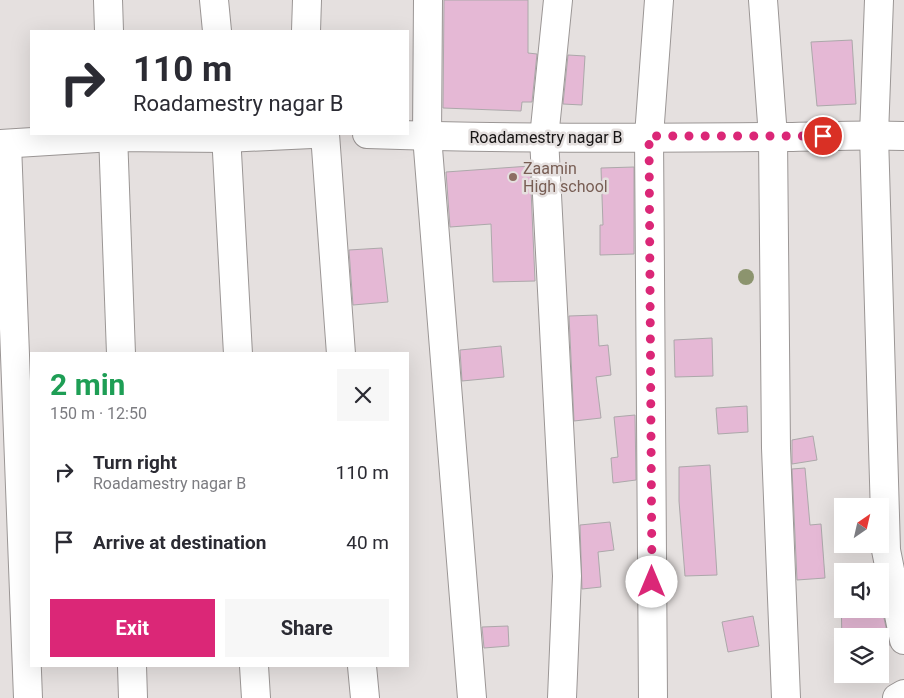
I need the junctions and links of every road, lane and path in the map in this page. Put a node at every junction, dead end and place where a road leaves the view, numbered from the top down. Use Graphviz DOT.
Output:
graph roads {
  1 [pos="108,0"];
  2 [pos="214,0"];
  3 [pos="307,0"];
  4 [pos="428,0"];
  5 [pos="558,0"];
  6 [pos="658,0"];
  7 [pos="763,0"];
  8 [pos="879,0"];
  9 [pos="109,30"];
  10 [pos="217,30"];
  11 [pos="306,30"];
  12 [pos="268,135"];
  13 [pos="310,135"];
  14 [pos="397,135"];
  15 [pos="874,135"];
  16 [pos="113,136"];
  17 [pos="226,136"];
  18 [pos="427,136"];
  19 [pos="649,136"];
  20 [pos="904,136"];
  21 [pos="773,137"];
  22 [pos="544,138"];
  23 [pos="4,144"];
  24 [pos="121,352"];
  25 [pos="238,352"];
  26 [pos="341,352"];
  27 [pos="904,640"];
  28 [pos="132,667"];
  29 [pos="254,667"];
  30 [pos="362,667"];
  31 [pos="904,694"];
  32 [pos="28,698"];
  33 [pos="133,698"];
  34 [pos="256,698"];
  35 [pos="365,698"];
  36 [pos="472,698"];
  37 [pos="562,698"];
  38 [pos="653,698"];
  39 [pos="786,698"];
  40 [pos="897,698"];
  1 -- 9 [label="street"];
  2 -- 10 [label="street"];
  3 -- 11 [label="street"];
  4 -- 18 [label="street"];
  5 -- 22 [label="street"];
  6 -- 19 [label="street"];
  7 -- 21 [label="street"];
  8 -- 15 [label="street"];
  12 -- 17 [label="street"];
  13 -- 26 [label="street"];
  14 -- 18 [label="street, Roadamestry nagar B"];
  15 -- 20 [label="street, Roadamestry nagar B"];
  15 -- 21 [label="street, Roadamestry nagar B"];
  15 -- 27 [label="street"];
  16 -- 17 [label="street"];
  16 -- 23 [label="street"];
  16 -- 24 [label="street"];
  17 -- 25 [label="street"];
  18 -- 22 [label="street, Roadamestry nagar B"];
  18 -- 36 [label="street"];
  19 -- 21 [label="street, Roadamestry nagar B"];
  19 -- 22 [label="street, Roadamestry nagar B"];
  19 -- 38 [label="street"];
  21 -- 39 [label="street"];
  22 -- 37 [label="street"];
  23 -- 32 [label="street"];
  28 -- 33 [label="street"];
  29 -- 34 [label="street"];
  30 -- 35 [label="street"];
  31 -- 40 [label="street"];
}
